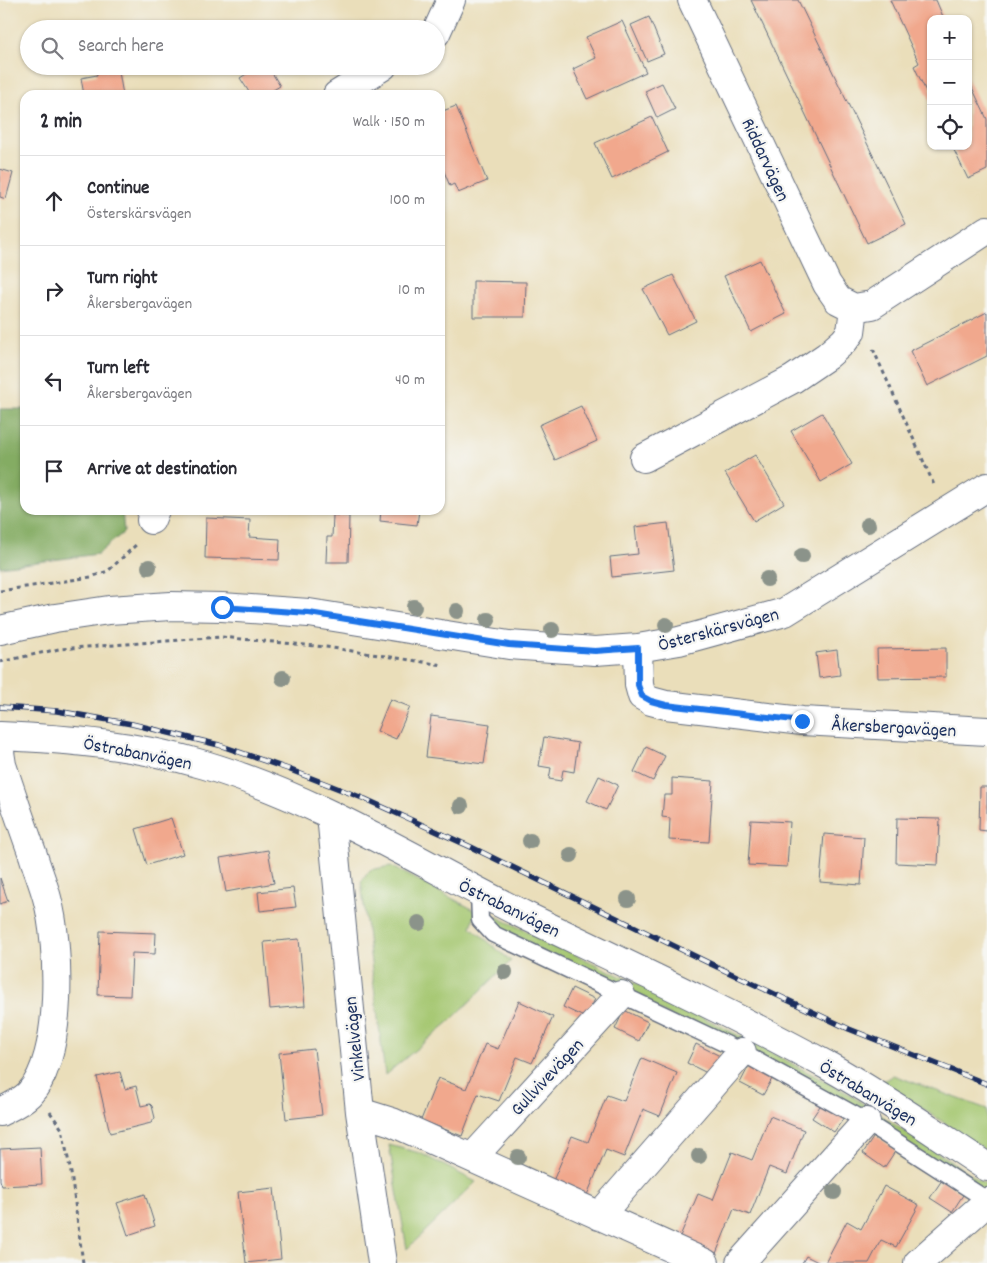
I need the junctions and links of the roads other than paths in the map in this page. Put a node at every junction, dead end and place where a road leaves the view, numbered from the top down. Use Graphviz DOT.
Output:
graph roads {
  1 [pos="450,0"];
  2 [pos="692,0"];
  3 [pos="442,20"];
  4 [pos="369,75"];
  5 [pos="345,90"];
  6 [pos="987,230"];
  7 [pos="854,308"];
  8 [pos="644,458"];
  9 [pos="987,487"];
  10 [pos="0,630"];
  11 [pos="638,648"];
  12 [pos="987,731"];
  13 [pos="0,736"];
  14 [pos="0,752"];
  15 [pos="331,815"];
  16 [pos="479,893"];
  17 [pos="621,994"];
  18 [pos="742,1052"];
  19 [pos="0,1112"];
  20 [pos="360,1112"];
  21 [pos="866,1122"];
  22 [pos="472,1158"];
  23 [pos="987,1167"];
  24 [pos="987,1201"];
  25 [pos="599,1216"];
  26 [pos="382,1263"];
  27 [pos="705,1263"];
  28 [pos="740,1263"];
  29 [pos="918,1263"];
  1 -- 3 [label="street"];
  2 -- 7 [label="street, Riddarvägen"];
  4 -- 5 [label="street"];
  6 -- 7 [label="street"];
  7 -- 8 [label="street"];
  9 -- 11 [label="street, Österskärsvägen"];
  10 -- 11 [label="street, Österskärsvägen"];
  11 -- 12 [label="street, Åkersbergavägen"];
  13 -- 15 [label="street, Östrabanvägen"];
  14 -- 19 [label="street"];
  15 -- 16 [label="street, Östrabanvägen"];
  15 -- 20 [label="street, Vinkelvägen"];
  16 -- 17 [label="lane"];
  16 -- 23 [label="street, Östrabanvägen"];
  17 -- 18 [label="lane"];
  17 -- 22 [label="street, Gullvivevägen"];
  18 -- 21 [label="lane"];
  18 -- 25 [label="street"];
  20 -- 22 [label="street"];
  20 -- 26 [label="street, Vinkelvägen"];
  21 -- 24 [label="lane"];
  21 -- 28 [label="street"];
  22 -- 25 [label="street"];
  24 -- 29 [label="street"];
  25 -- 27 [label="street"];
}
